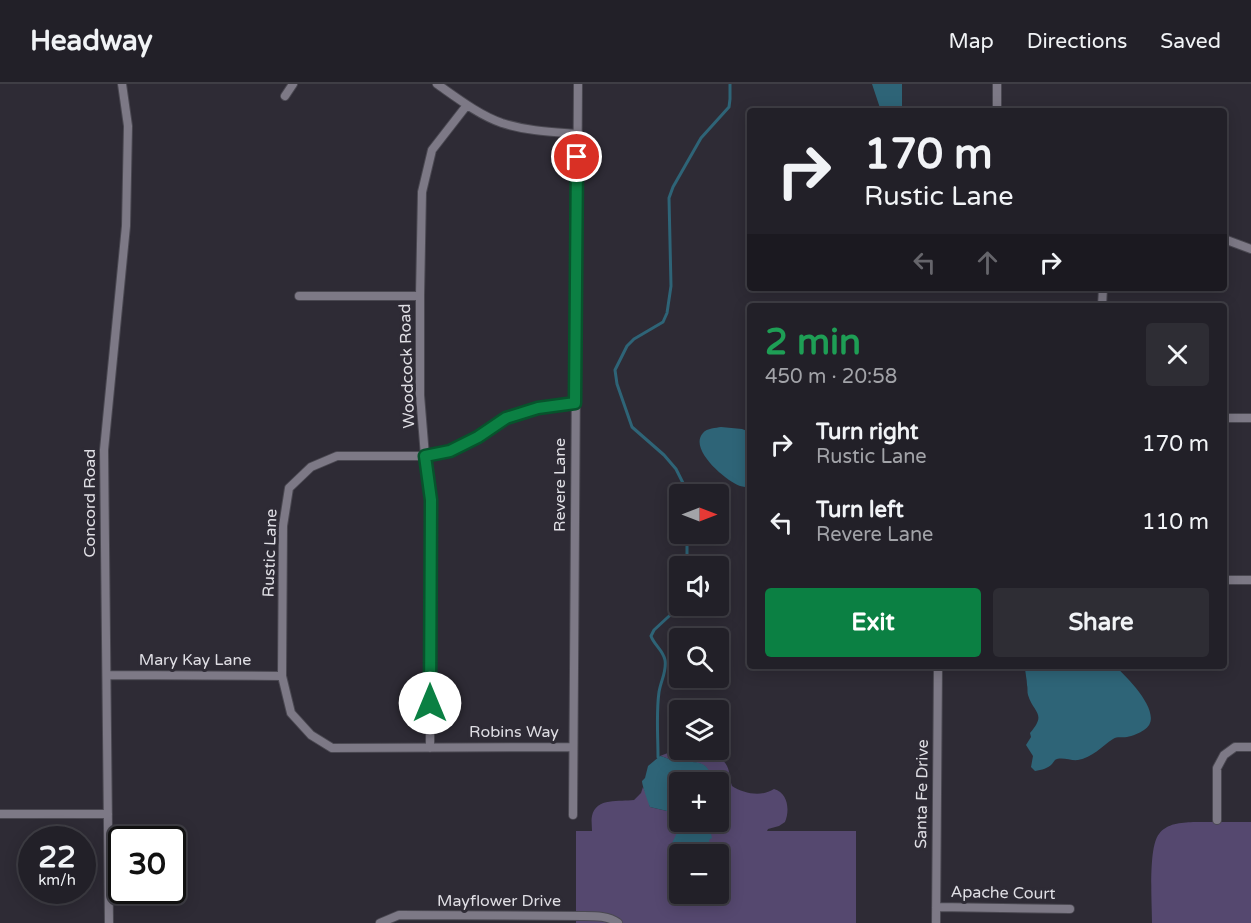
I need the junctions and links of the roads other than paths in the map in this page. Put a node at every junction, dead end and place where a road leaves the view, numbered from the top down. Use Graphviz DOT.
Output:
graph roads {
  1 [pos="122,84"];
  2 [pos="293,84"];
  3 [pos="437,84"];
  4 [pos="578,84"];
  5 [pos="997,84"];
  6 [pos="285,96"];
  7 [pos="467,105"];
  8 [pos="997,108"];
  9 [pos="577,134"];
  10 [pos="1227,240"];
  11 [pos="1251,249"];
  12 [pos="299,296"];
  13 [pos="420,296"];
  14 [pos="575,403"];
  15 [pos="1227,418"];
  16 [pos="1251,418"];
  17 [pos="425,456"];
  18 [pos="1227,580"];
  19 [pos="1251,580"];
  20 [pos="938,669"];
  21 [pos="107,675"];
  22 [pos="282,676"];
  23 [pos="573,747"];
  24 [pos="1251,747"];
  25 [pos="430,748"];
  26 [pos="0,814"];
  27 [pos="108,814"];
  28 [pos="573,815"];
  29 [pos="1217,820"];
  30 [pos="936,907"];
  31 [pos="1070,909"];
  32 [pos="472,919"];
  33 [pos="109,923"];
  34 [pos="380,923"];
  35 [pos="618,923"];
  36 [pos="936,923"];
  1 -- 21 [label="street, Concord Road"];
  2 -- 6 [label="street"];
  3 -- 7 [label="street"];
  4 -- 9 [label="street, Revere Lane"];
  5 -- 8 [label="street"];
  7 -- 9 [label="street"];
  7 -- 13 [label="street, Woodcock Road"];
  9 -- 14 [label="street, Revere Lane"];
  10 -- 11 [label="street"];
  12 -- 13 [label="street"];
  13 -- 17 [label="street, Woodcock Road"];
  14 -- 17 [label="street, Rustic Lane"];
  14 -- 23 [label="street, Revere Lane"];
  15 -- 16 [label="street"];
  17 -- 22 [label="street, Rustic Lane"];
  17 -- 25 [label="street, Woodcock Road"];
  18 -- 19 [label="street"];
  20 -- 30 [label="street, Santa Fe Drive"];
  21 -- 22 [label="street, Mary Kay Lane"];
  21 -- 27 [label="street, Concord Road"];
  22 -- 25 [label="street, Robins Way"];
  23 -- 25 [label="street, Robins Way"];
  23 -- 28 [label="street, Revere Lane"];
  24 -- 29 [label="street"];
  26 -- 27 [label="street"];
  27 -- 33 [label="street, Concord Road"];
  30 -- 31 [label="street, Apache Court"];
  30 -- 36 [label="street, Santa Fe Drive"];
  32 -- 34 [label="street, Mayflower Drive"];
  32 -- 35 [label="street, Mayflower Drive"];
}
